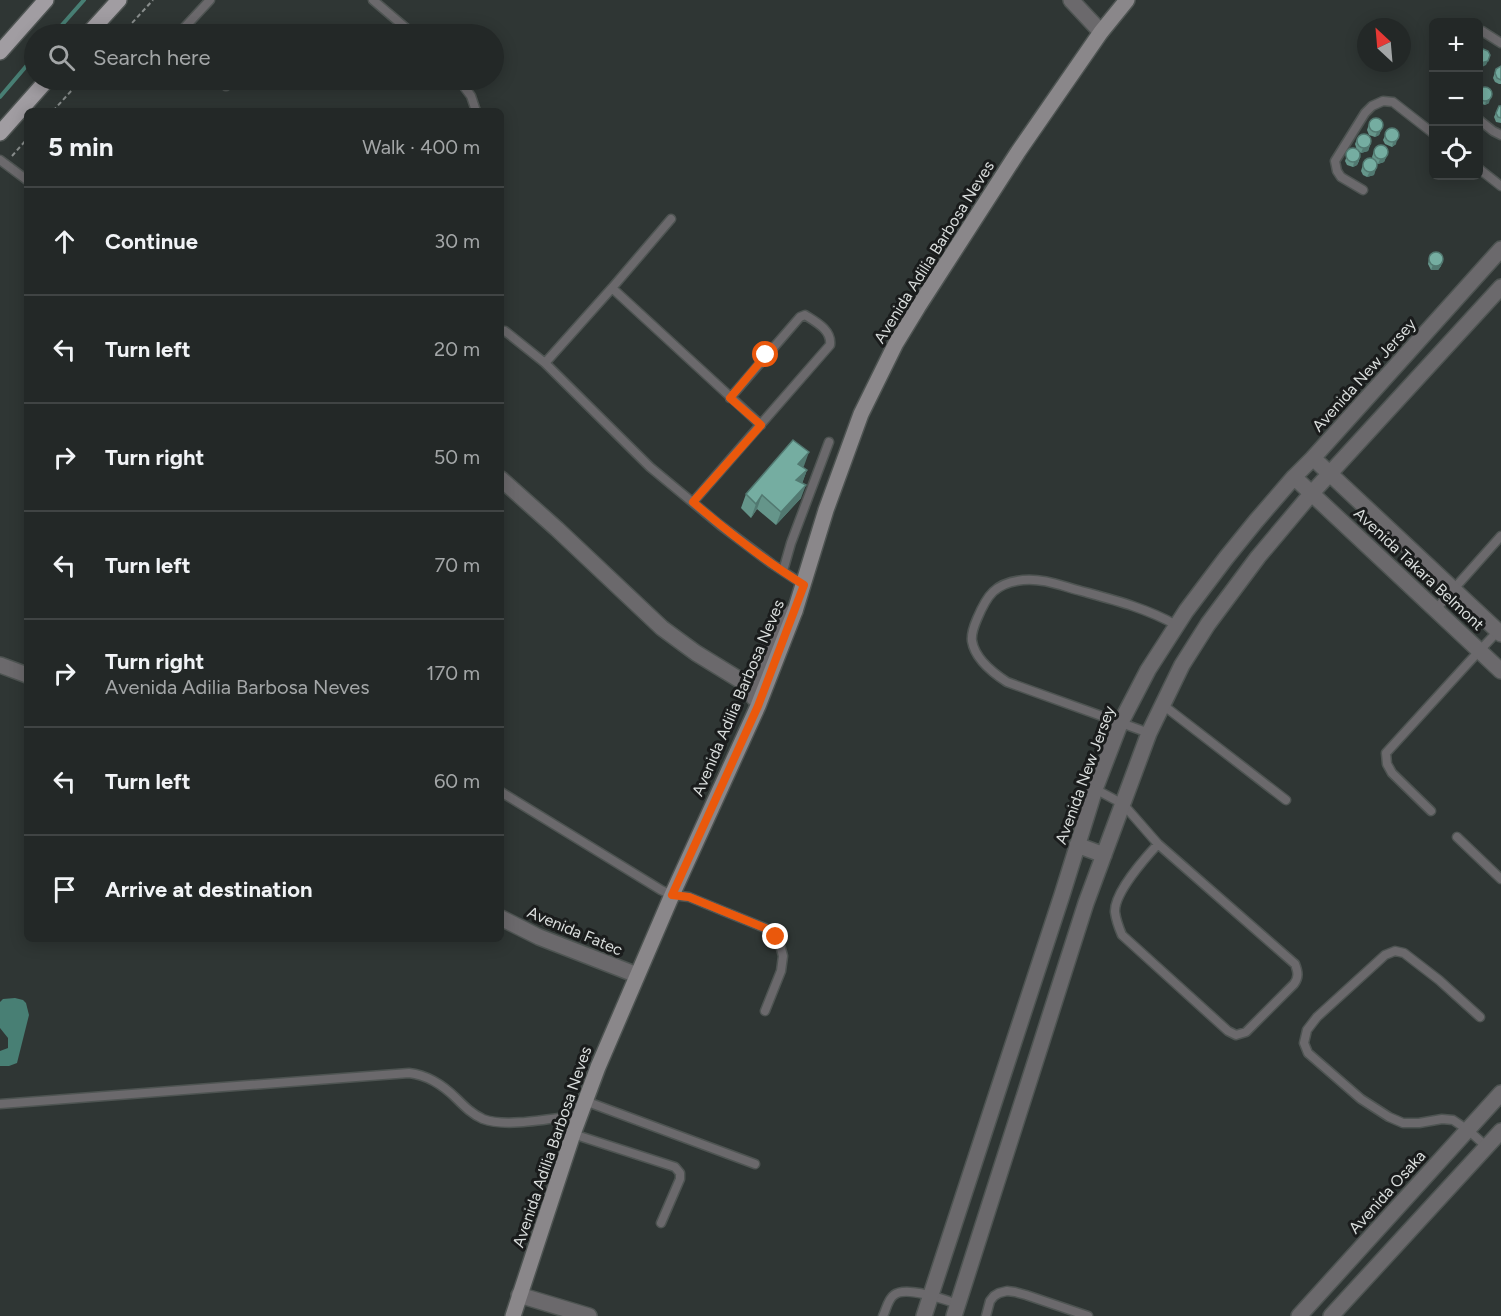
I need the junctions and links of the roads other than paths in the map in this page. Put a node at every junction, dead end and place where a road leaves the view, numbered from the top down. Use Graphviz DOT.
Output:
graph roads {
  1 [pos="46,0"];
  2 [pos="119,0"];
  3 [pos="210,0"];
  4 [pos="373,0"];
  5 [pos="1071,0"];
  6 [pos="1126,0"];
  7 [pos="25,24"];
  8 [pos="97,24"];
  9 [pos="188,24"];
  10 [pos="401,24"];
  11 [pos="24,25"];
  12 [pos="1101,32"];
  13 [pos="1483,32"];
  14 [pos="1501,43"];
  15 [pos="0,52"];
  16 [pos="38,90"];
  17 [pos="466,90"];
  18 [pos="475,108"];
  19 [pos="1483,122"];
  20 [pos="1429,130"];
  21 [pos="0,133"];
  22 [pos="1501,135"];
  23 [pos="2,162"];
  24 [pos="1483,171"];
  25 [pos="24,178"];
  26 [pos="1501,186"];
  27 [pos="1363,190"];
  28 [pos="671,219"];
  29 [pos="1501,249"];
  30 [pos="1501,286"];
  31 [pos="612,288"];
  32 [pos="505,331"];
  33 [pos="545,363"];
  34 [pos="730,398"];
  35 [pos="761,425"];
  36 [pos="829,442"];
  37 [pos="1313,458"];
  38 [pos="1330,474"];
  39 [pos="1294,477"];
  40 [pos="504,482"];
  41 [pos="1311,494"];
  42 [pos="693,502"];
  43 [pos="1501,536"];
  44 [pos="783,571"];
  45 [pos="804,585"];
  46 [pos="1453,590"];
  47 [pos="1437,609"];
  48 [pos="795,611"];
  49 [pos="1186,611"];
  50 [pos="1208,624"];
  51 [pos="1176,625"];
  52 [pos="1500,632"];
  53 [pos="1480,650"];
  54 [pos="0,665"];
  55 [pos="1501,670"];
  56 [pos="24,674"];
  57 [pos="753,688"];
  58 [pos="1163,705"];
  59 [pos="758,706"];
  60 [pos="1120,724"];
  61 [pos="1149,733"];
  62 [pos="1095,789"];
  63 [pos="504,794"];
  64 [pos="1286,800"];
  65 [pos="1123,804"];
  66 [pos="1431,811"];
  67 [pos="1457,837"];
  68 [pos="1158,844"];
  69 [pos="1077,845"];
  70 [pos="1104,855"];
  71 [pos="1501,879"];
  72 [pos="672,895"];
  73 [pos="1062,895"];
  74 [pos="1086,903"];
  75 [pos="504,920"];
  76 [pos="637,975"];
  77 [pos="765,1011"];
  78 [pos="1480,1017"];
  79 [pos="1501,1093"];
  80 [pos="0,1104"];
  81 [pos="582,1108"];
  82 [pos="1468,1130"];
  83 [pos="1501,1131"];
  84 [pos="573,1134"];
  85 [pos="1487,1146"];
  86 [pos="755,1164"];
  87 [pos="661,1223"];
  88 [pos="1340,1270"];
  89 [pos="1359,1286"];
  90 [pos="519,1295"];
  91 [pos="931,1295"];
  92 [pos="1312,1302"];
  93 [pos="956,1310"];
  94 [pos="513,1316"];
  95 [pos="589,1316"];
  96 [pos="883,1316"];
  97 [pos="924,1316"];
  98 [pos="986,1316"];
  99 [pos="1088,1316"];
  100 [pos="1299,1316"];
  101 [pos="1330,1316"];
  1 -- 7 [label="main road"];
  2 -- 8 [label="main road"];
  3 -- 9 [label="lane"];
  4 -- 10 [label="lane"];
  5 -- 12 [label="street"];
  6 -- 12 [label="street, Avenida Adilia Barbosa Neves"];
  11 -- 15 [label="main road"];
  12 -- 45 [label="street, Avenida Adilia Barbosa Neves"];
  13 -- 14 [label="lane"];
  16 -- 21 [label="main road"];
  17 -- 18 [label="lane"];
  19 -- 22 [label="lane"];
  20 -- 27 [label="lane"];
  23 -- 25 [label="lane"];
  24 -- 26 [label="lane"];
  28 -- 31 [label="lane"];
  29 -- 37 [label="street, Avenida New Jersey"];
  30 -- 38 [label="street"];
  31 -- 33 [label="lane"];
  31 -- 34 [label="lane"];
  32 -- 33 [label="lane"];
  33 -- 42 [label="lane"];
  34 -- 35 [label="lane"];
  34 -- 35 [label="lane"];
  35 -- 42 [label="lane"];
  36 -- 44 [label="lane"];
  37 -- 38 [label="street, Avenida Takara Belmont"];
  37 -- 39 [label="street, Avenida New Jersey"];
  38 -- 41 [label="street"];
  38 -- 46 [label="street, Avenida Takara Belmont"];
  39 -- 41 [label="street, Avenida Takara Belmont"];
  39 -- 49 [label="street, Avenida New Jersey"];
  40 -- 57 [label="street"];
  41 -- 47 [label="street, Avenida Takara Belmont"];
  41 -- 50 [label="street"];
  42 -- 44 [label="lane"];
  43 -- 46 [label="lane"];
  44 -- 45 [label="lane"];
  45 -- 48 [label="street, Avenida Adilia Barbosa Neves"];
  46 -- 47 [label="lane"];
  46 -- 52 [label="street, Avenida Takara Belmont"];
  47 -- 53 [label="street, Avenida Takara Belmont"];
  48 -- 57 [label="street"];
  48 -- 59 [label="street, Avenida Adilia Barbosa Neves"];
  49 -- 50 [label="street"];
  49 -- 51 [label="street, Avenida New Jersey"];
  50 -- 58 [label="street"];
  51 -- 60 [label="street, Avenida New Jersey"];
  51 -- 60 [label="lane"];
  52 -- 53 [label="lane"];
  53 -- 55 [label="street, Avenida Takara Belmont"];
  53 -- 66 [label="lane"];
  54 -- 56 [label="street"];
  57 -- 59 [label="street"];
  58 -- 61 [label="street"];
  58 -- 64 [label="lane"];
  59 -- 72 [label="street, Avenida Adilia Barbosa Neves"];
  60 -- 61 [label="lane"];
  60 -- 62 [label="street, Avenida New Jersey"];
  61 -- 65 [label="street"];
  62 -- 65 [label="lane"];
  62 -- 69 [label="street, Avenida New Jersey"];
  63 -- 72 [label="lane"];
  65 -- 68 [label="lane"];
  65 -- 70 [label="street"];
  67 -- 71 [label="lane"];
  68 -- 68 [label="lane"];
  69 -- 70 [label="street"];
  69 -- 73 [label="street, Avenida New Jersey"];
  70 -- 74 [label="street"];
  72 -- 76 [label="street, Avenida Adilia Barbosa Neves"];
  72 -- 77 [label="lane"];
  73 -- 74 [label="street"];
  73 -- 91 [label="street, Avenida New Jersey"];
  74 -- 93 [label="street"];
  75 -- 76 [label="street, Avenida Fatec"];
  76 -- 81 [label="street, Avenida Adilia Barbosa Neves"];
  78 -- 82 [label="lane"];
  79 -- 82 [label="street, Avenida Osaka"];
  80 -- 81 [label="lane"];
  81 -- 84 [label="street, Avenida Adilia Barbosa Neves"];
  81 -- 86 [label="lane"];
  82 -- 85 [label="lane"];
  82 -- 88 [label="street, Avenida Osaka"];
  83 -- 85 [label="street"];
  84 -- 87 [label="lane"];
  84 -- 90 [label="street, Avenida Adilia Barbosa Neves"];
  85 -- 89 [label="street"];
  88 -- 89 [label="street"];
  88 -- 92 [label="street, Avenida Osaka"];
  89 -- 101 [label="street"];
  90 -- 94 [label="street, Avenida Adilia Barbosa Neves"];
  90 -- 95 [label="street"];
  91 -- 93 [label="lane"];
  91 -- 96 [label="lane"];
  91 -- 97 [label="street, Avenida New Jersey"];
  92 -- 100 [label="street, Avenida Osaka"];
  92 -- 101 [label="street"];
  98 -- 99 [label="lane"];
}
